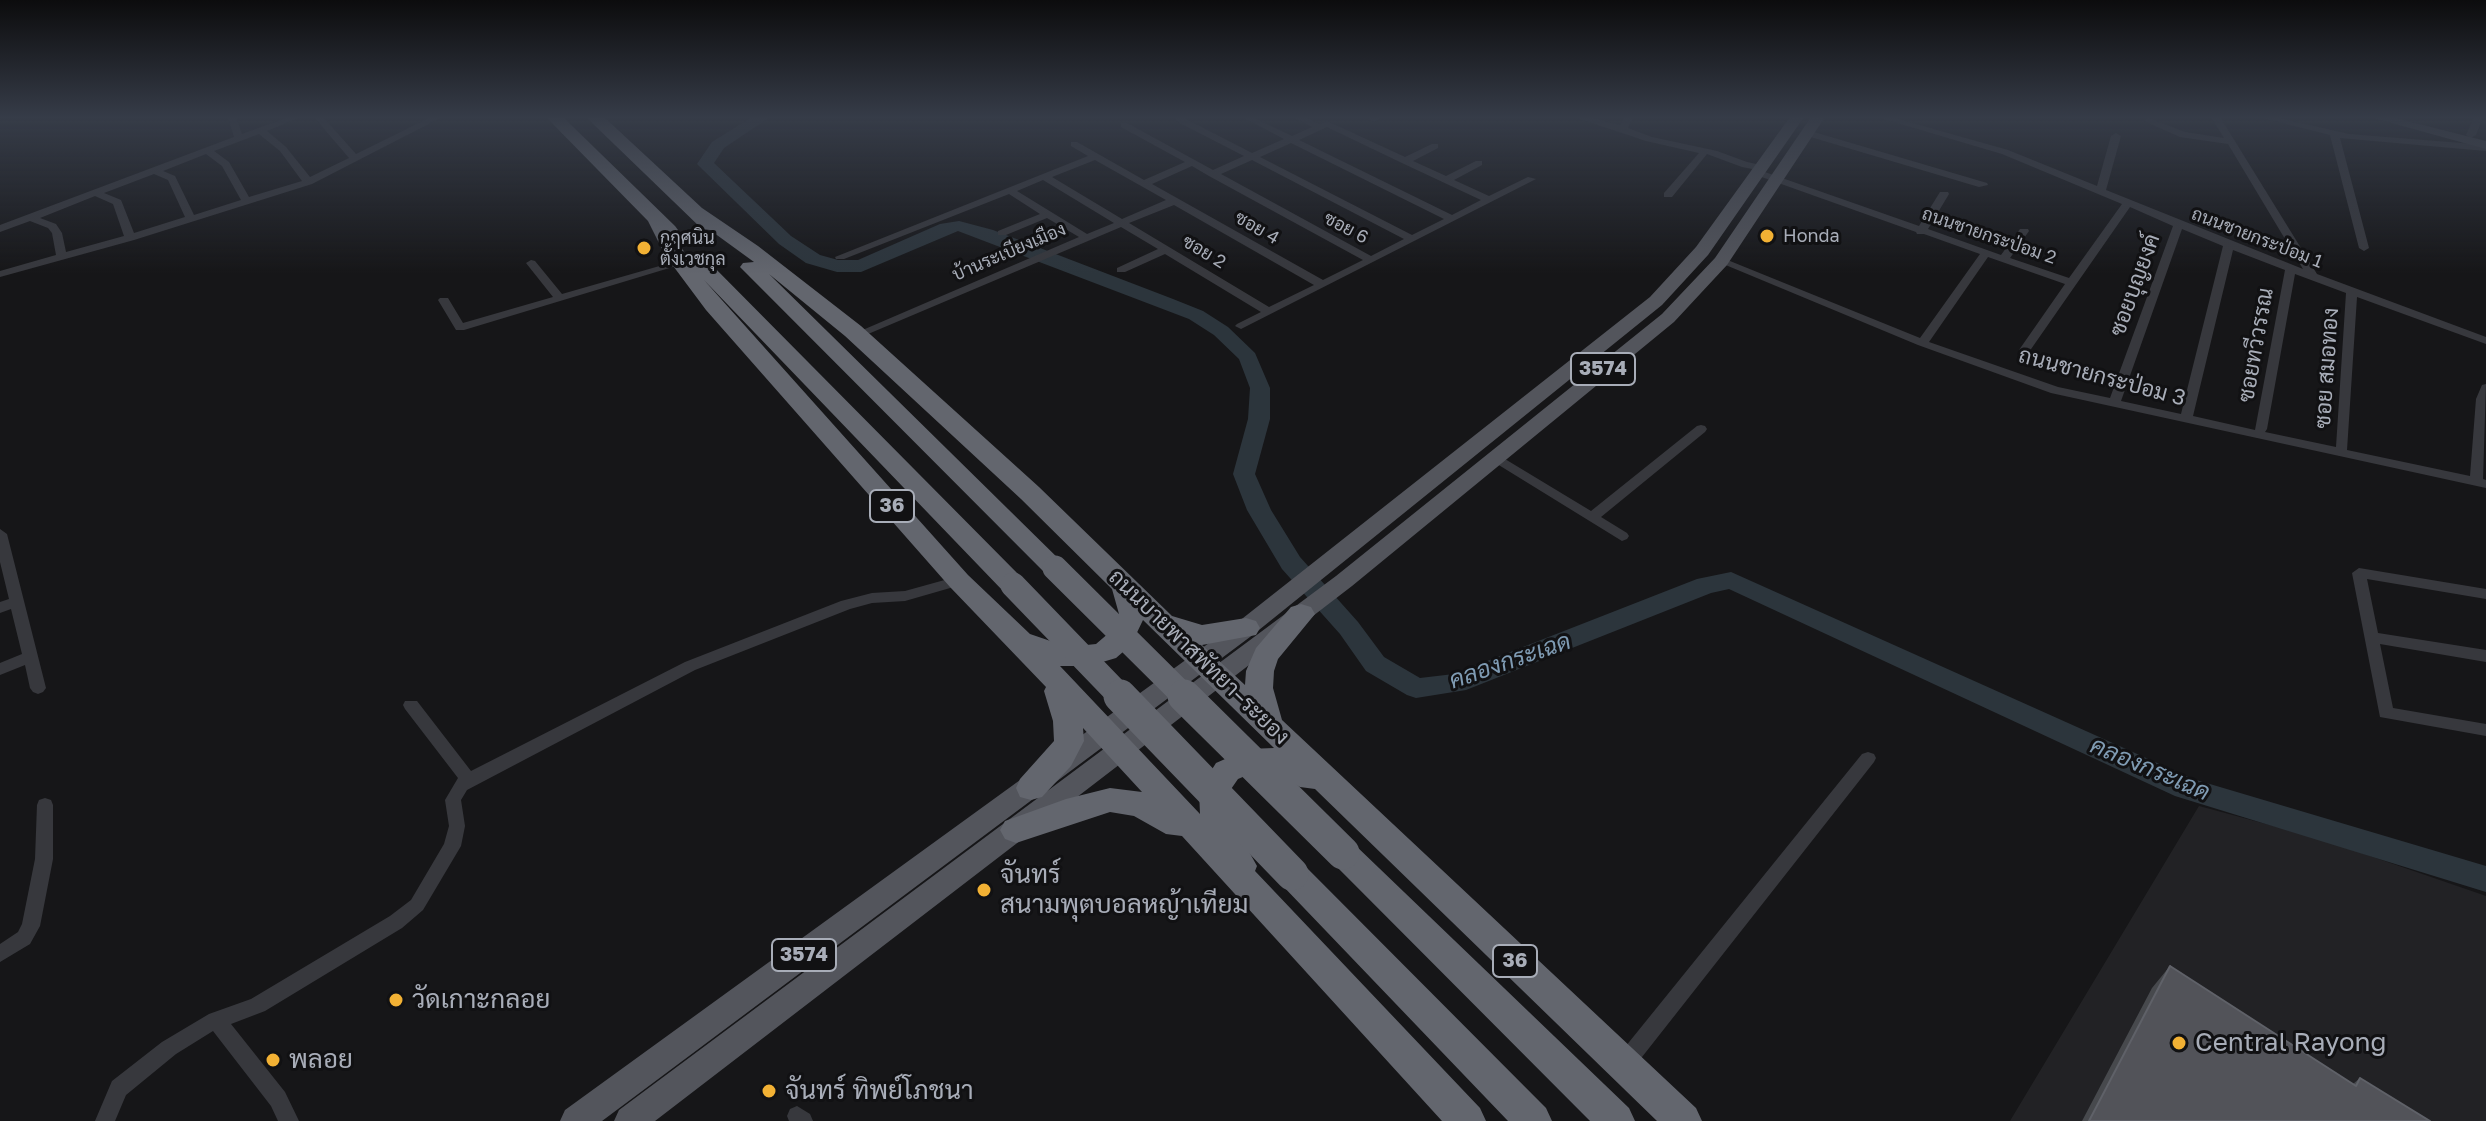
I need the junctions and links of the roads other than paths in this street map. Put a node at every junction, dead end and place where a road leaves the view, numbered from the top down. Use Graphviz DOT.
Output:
graph roads {
  1 [pos="229,169"];
  2 [pos="298,169"];
  3 [pos="331,169"];
  4 [pos="607,169"];
  5 [pos="651,169"];
  6 [pos="1064,169"];
  7 [pos="1120,169"];
  8 [pos="1186,169"];
  9 [pos="1204,169"];
  10 [pos="1234,169"];
  11 [pos="1277,169"];
  12 [pos="1351,169"];
  13 [pos="1423,169"];
  14 [pos="1467,169"];
  15 [pos="1690,169"];
  16 [pos="1755,169"];
  17 [pos="1784,169"];
  18 [pos="1945,169"];
  19 [pos="2046,169"];
  20 [pos="2106,169"];
  21 [pos="2248,169"];
  22 [pos="2344,169"];
  23 [pos="152,170"];
  24 [pos="1760,171"];
  25 [pos="1045,177"];
  26 [pos="1217,177"];
  27 [pos="1531,179"];
  28 [pos="1446,180"];
  29 [pos="1779,180"];
  30 [pos="1984,181"];
  31 [pos="308,182"];
  32 [pos="1149,185"];
  33 [pos="1011,191"];
  34 [pos="93,192"];
  35 [pos="2100,192"];
  36 [pos="1944,194"];
  37 [pos="1668,195"];
  38 [pos="1171,197"];
  39 [pos="1489,200"];
  40 [pos="247,202"];
  41 [pos="2127,204"];
  42 [pos="698,213"];
  43 [pos="1048,214"];
  44 [pos="29,217"];
  45 [pos="656,218"];
  46 [pos="191,219"];
  47 [pos="1451,219"];
  48 [pos="1117,221"];
  49 [pos="2178,226"];
  50 [pos="0,229"];
  51 [pos="2024,231"];
  52 [pos="1921,232"];
  53 [pos="1002,233"];
  54 [pos="1082,236"];
  55 [pos="130,238"];
  56 [pos="1411,239"];
  57 [pos="2229,245"];
  58 [pos="2364,248"];
  59 [pos="1165,250"];
  60 [pos="1985,254"];
  61 [pos="61,256"];
  62 [pos="840,257"];
  63 [pos="1371,260"];
  64 [pos="2003,260"];
  65 [pos="1721,261"];
  66 [pos="531,263"];
  67 [pos="681,263"];
  68 [pos="2291,268"];
  69 [pos="1121,270"];
  70 [pos="0,274"];
  71 [pos="2313,277"];
  72 [pos="2072,283"];
  73 [pos="1323,285"];
  74 [pos="2352,291"];
  75 [pos="559,298"];
  76 [pos="444,300"];
  77 [pos="1269,312"];
  78 [pos="1241,326"];
  79 [pos="853,332"];
  80 [pos="2486,341"];
  81 [pos="1922,343"];
  82 [pos="2025,350"];
  83 [pos="2486,388"];
  84 [pos="2114,403"];
  85 [pos="2186,420"];
  86 [pos="1701,429"];
  87 [pos="2261,429"];
  88 [pos="2342,448"];
  89 [pos="1495,459"];
  90 [pos="2481,483"];
  91 [pos="1592,518"];
  92 [pos="0,534"];
  93 [pos="1622,536"];
  94 [pos="4,562"];
  95 [pos="959,581"];
  96 [pos="1124,585"];
  97 [pos="2486,594"];
  98 [pos="17,601"];
  99 [pos="1300,606"];
  100 [pos="0,608"];
  101 [pos="1163,621"];
  102 [pos="1246,628"];
  103 [pos="2371,637"];
  104 [pos="1018,639"];
  105 [pos="2486,656"];
  106 [pos="30,657"];
  107 [pos="0,669"];
  108 [pos="1210,669"];
  109 [pos="1054,680"];
  110 [pos="38,688"];
  111 [pos="411,705"];
  112 [pos="1268,723"];
  113 [pos="2486,730"];
  114 [pos="1112,742"];
  115 [pos="1868,758"];
  116 [pos="469,780"];
  117 [pos="1031,788"];
  118 [pos="1348,802"];
  119 [pos="45,805"];
  120 [pos="1016,830"];
  121 [pos="1212,850"];
  122 [pos="1255,894"];
  123 [pos="0,954"];
  124 [pos="216,1020"];
  125 [pos="1624,1064"];
  126 [pos="105,1121"];
  127 [pos="289,1121"];
  128 [pos="576,1121"];
  129 [pos="630,1121"];
  130 [pos="1467,1121"];
  131 [pos="1533,1121"];
  132 [pos="1616,1121"];
  133 [pos="1683,1121"];
  1 -- 40 [label="street"];
  2 -- 31 [label="street"];
  3 -- 31 [label="street"];
  4 -- 45 [label="highway, 36"];
  5 -- 42 [label="highway, ถนนบายพาสพัทยา–ระยอง / 36"];
  6 -- 25 [label="street"];
  7 -- 32 [label="street, ซอย 4"];
  8 -- 32 [label="street"];
  9 -- 26 [label="street, ซอย 6"];
  10 -- 26 [label="street"];
  11 -- 56 [label="street"];
  12 -- 47 [label="street"];
  13 -- 28 [label="street"];
  14 -- 28 [label="street"];
  15 -- 37 [label="street"];
  16 -- 24 [label="street, ถนนชายกระป่อม 2"];
  17 -- 29 [label="main road, 3574"];
  18 -- 30 [label="street"];
  19 -- 35 [label="street, ถนนชายกระป่อม 1"];
  20 -- 35 [label="street"];
  21 -- 71 [label="street"];
  22 -- 58 [label="street"];
  23 -- 34 [label="street"];
  23 -- 46 [label="street"];
  24 -- 29 [label="street, ถนนชายกระป่อม 2"];
  24 -- 99 [label="main road, 3574"];
  25 -- 33 [label="street"];
  25 -- 48 [label="street, ซอย 2"];
  26 -- 63 [label="street, ซอย 6"];
  27 -- 39 [label="street"];
  28 -- 39 [label="street"];
  29 -- 52 [label="street, ถนนชายกระป่อม 2"];
  29 -- 65 [label="main road, 3574"];
  31 -- 40 [label="street"];
  32 -- 38 [label="street, ซอย 4"];
  33 -- 43 [label="street"];
  33 -- 62 [label="street"];
  34 -- 44 [label="street"];
  34 -- 55 [label="street"];
  35 -- 41 [label="street, ถนนชายกระป่อม 1"];
  36 -- 52 [label="street"];
  38 -- 48 [label="street, บ้านระเบียงเมือง"];
  38 -- 73 [label="street, ซอย 4"];
  39 -- 47 [label="street"];
  40 -- 46 [label="street"];
  41 -- 49 [label="street, ถนนชายกระป่อม 1"];
  41 -- 72 [label="street, ถนนชายกระป่อม 2"];
  42 -- 79 [label="highway, ถนนบายพาสพัทยา–ระยอง / 36"];
  42 -- 132 [label="highway, ถนนบายพาสพัทยา–ระยอง / 36, bridge"];
  43 -- 53 [label="street"];
  43 -- 54 [label="street"];
  44 -- 50 [label="street"];
  44 -- 61 [label="street"];
  45 -- 67 [label="highway, 36"];
  45 -- 131 [label="highway, 36, bridge"];
  46 -- 55 [label="street"];
  47 -- 56 [label="street"];
  48 -- 54 [label="street, บ้านระเบียงเมือง"];
  48 -- 59 [label="street, ซอย 2"];
  49 -- 57 [label="street, ถนนชายกระป่อม 1"];
  49 -- 84 [label="street, ซอยบุญยงค์"];
  51 -- 64 [label="street"];
  52 -- 60 [label="street, ถนนชายกระป่อม 2"];
  54 -- 79 [label="street, บ้านระเบียงเมือง"];
  55 -- 61 [label="street"];
  56 -- 63 [label="street"];
  57 -- 68 [label="street, ถนนชายกระป่อม 1"];
  57 -- 85 [label="street"];
  59 -- 69 [label="street"];
  59 -- 77 [label="street, ซอย 2"];
  60 -- 64 [label="street, ถนนชายกระป่อม 2"];
  60 -- 81 [label="street"];
  61 -- 70 [label="street"];
  63 -- 73 [label="street"];
  64 -- 72 [label="street, ถนนชายกระป่อม 2"];
  65 -- 81 [label="street, ถนนชายกระป่อม 3"];
  65 -- 89 [label="main road, 3574"];
  66 -- 75 [label="street"];
  67 -- 75 [label="street"];
  67 -- 95 [label="highway, 36"];
  68 -- 71 [label="street, ถนนชายกระป่อม 1"];
  68 -- 87 [label="street, ซอยทวีวรรณ"];
  71 -- 74 [label="street, ถนนชายกระป่อม 1"];
  72 -- 82 [label="street, ถนนชายกระป่อม 2"];
  73 -- 77 [label="street"];
  74 -- 80 [label="street, ถนนชายกระป่อม 1"];
  74 -- 88 [label="street, ซอย สมอทอง"];
  75 -- 76 [label="street"];
  77 -- 78 [label="street"];
  79 -- 96 [label="highway, ถนนบายพาสพัทยา–ระยอง / 36"];
  81 -- 84 [label="street, ถนนชายกระป่อม 3"];
  83 -- 90 [label="street"];
  84 -- 85 [label="street, ถนนชายกระป่อม 3"];
  85 -- 90 [label="street, ถนนชายกระป่อม 3"];
  86 -- 91 [label="street"];
  89 -- 91 [label="street"];
  89 -- 99 [label="main road, 3574"];
  91 -- 93 [label="street"];
  92 -- 94 [label="street"];
  94 -- 98 [label="street"];
  95 -- 104 [label="highway, 36"];
  95 -- 116 [label="street"];
  96 -- 101 [label="highway, ถนนบายพาสพัทยา–ระยอง / 36"];
  96 -- 104 [label="highway"];
  97 -- 103 [label="street"];
  98 -- 100 [label="street"];
  98 -- 106 [label="street"];
  99 -- 102 [label="main road, 3574"];
  99 -- 108 [label="main road, 3574"];
  99 -- 112 [label="highway"];
  101 -- 102 [label="highway"];
  101 -- 108 [label="highway, ถนนบายพาสพัทยา–ระยอง / 36"];
  102 -- 108 [label="main road, 3574"];
  103 -- 105 [label="street"];
  103 -- 113 [label="street"];
  104 -- 109 [label="highway, 36"];
  106 -- 107 [label="street"];
  106 -- 110 [label="street"];
  108 -- 112 [label="highway, ถนนบายพาสพัทยา–ระยอง / 36"];
  108 -- 114 [label="main road, 3574"];
  109 -- 114 [label="highway, 36"];
  109 -- 117 [label="highway"];
  111 -- 116 [label="street"];
  112 -- 118 [label="highway, ถนนบายพาสพัทยา–ระยอง / 36"];
  114 -- 117 [label="main road, 3574"];
  114 -- 120 [label="main road, 3574"];
  114 -- 121 [label="highway, 36"];
  115 -- 125 [label="street"];
  116 -- 124 [label="street"];
  117 -- 128 [label="main road, 3574"];
  118 -- 122 [label="highway"];
  118 -- 125 [label="highway, ถนนบายพาสพัทยา–ระยอง / 36"];
  119 -- 123 [label="street"];
  120 -- 121 [label="highway"];
  120 -- 129 [label="main road, 3574"];
  121 -- 122 [label="highway, 36"];
  122 -- 130 [label="highway, 36"];
  124 -- 126 [label="street"];
  124 -- 127 [label="street"];
  125 -- 133 [label="highway, ถนนบายพาสพัทยา–ระยอง / 36"];
}
